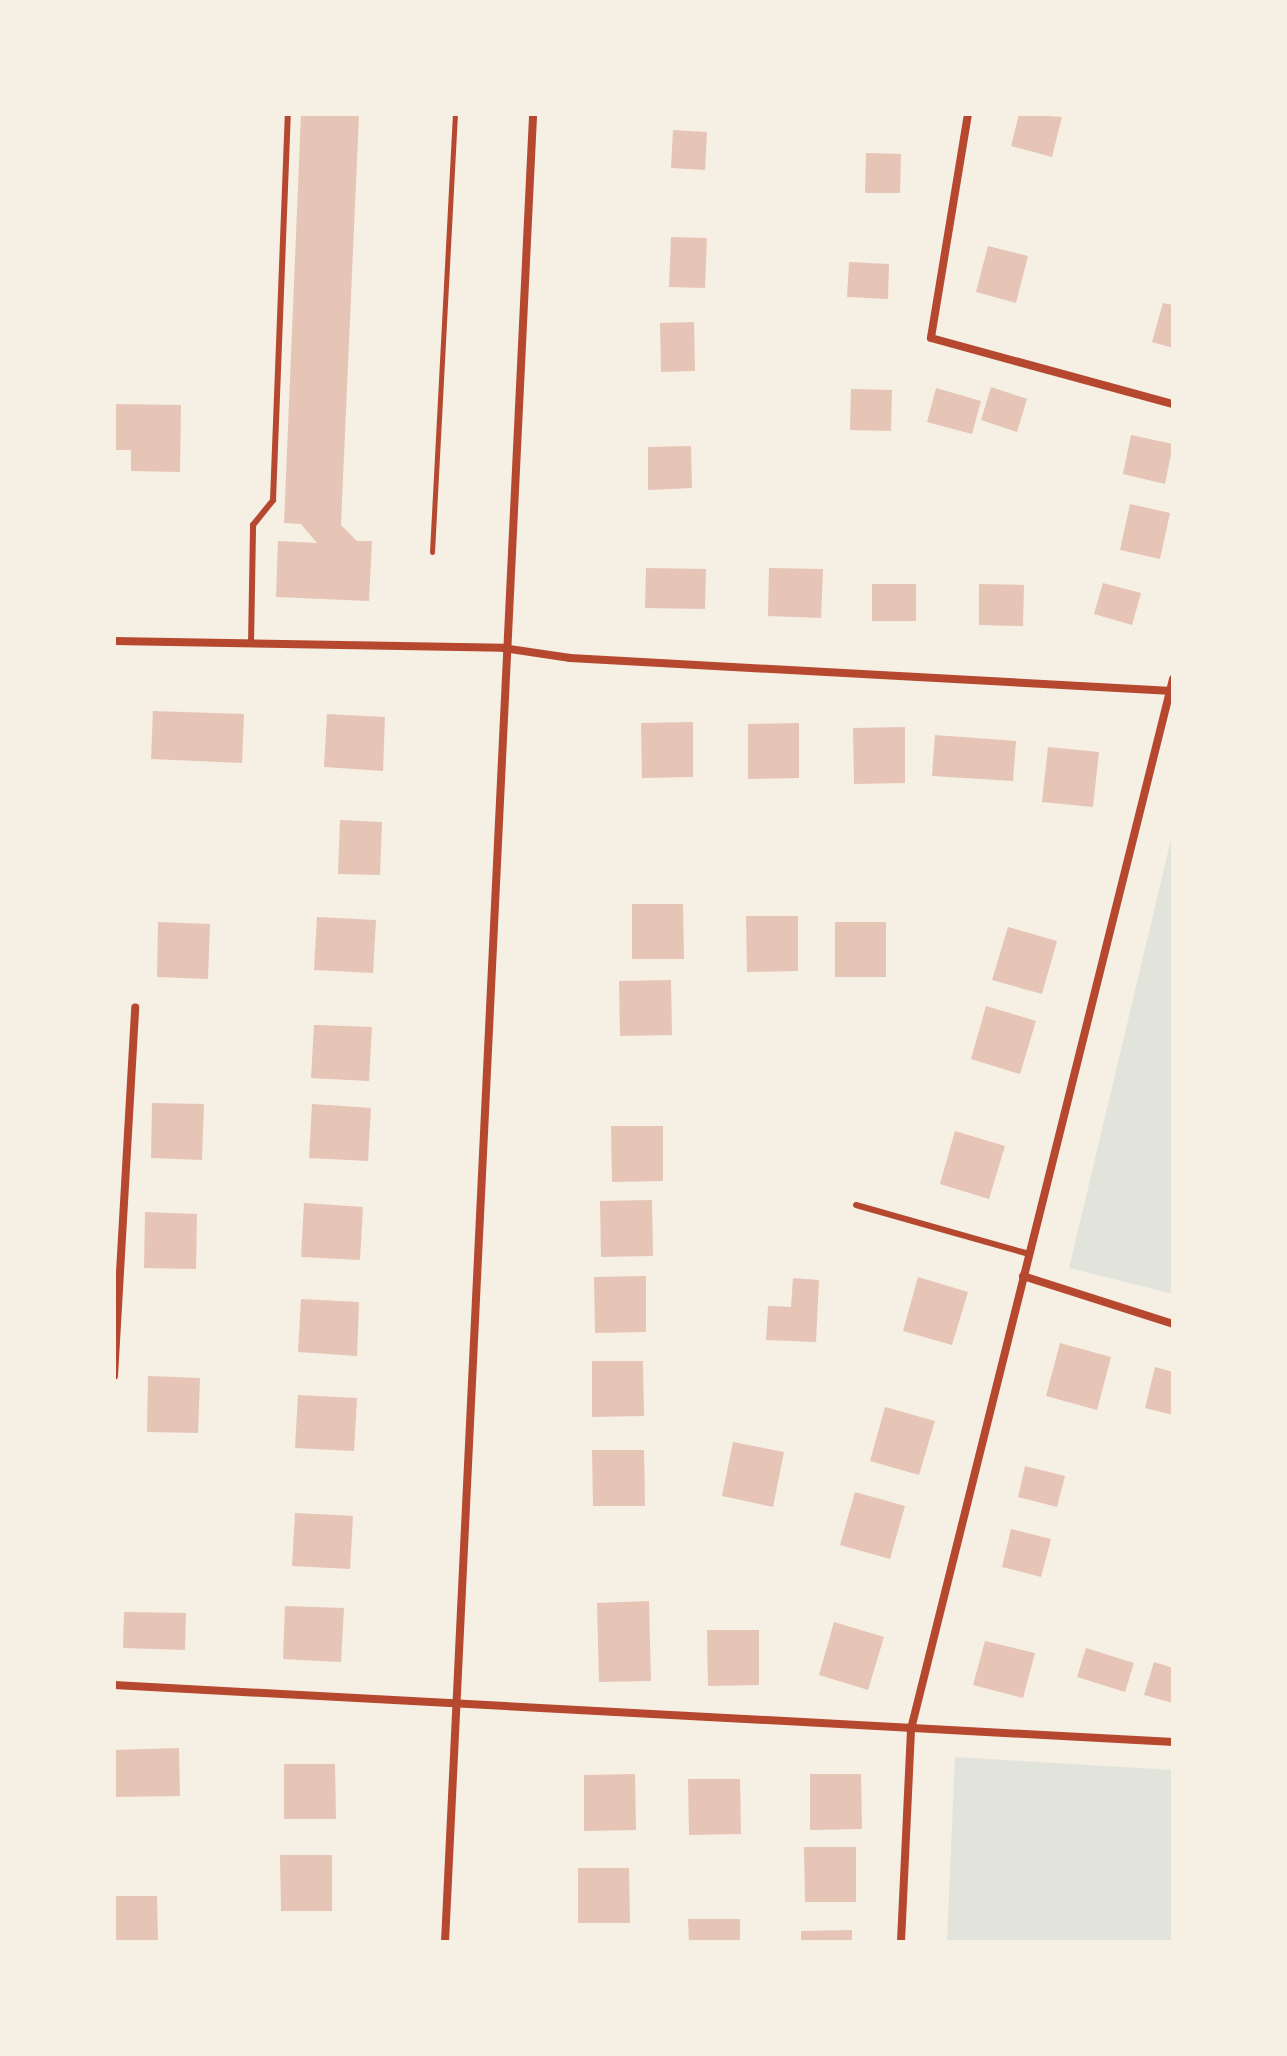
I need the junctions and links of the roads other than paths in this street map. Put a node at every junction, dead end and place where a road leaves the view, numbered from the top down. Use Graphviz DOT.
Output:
graph roads {
  1 [pos="288,114"];
  2 [pos="533,114"];
  3 [pos="968,114"];
  4 [pos="1173,404"];
  5 [pos="114,641"];
  6 [pos="251,644"];
  7 [pos="503,648"];
  8 [pos="1173,679"];
  9 [pos="1171,692"];
  10 [pos="135,1008"];
  11 [pos="114,1176"];
  12 [pos="125,1177"];
  13 [pos="856,1205"];
  14 [pos="1029,1254"];
  15 [pos="1023,1276"];
  16 [pos="1173,1324"];
  17 [pos="114,1376"];
  18 [pos="114,1685"];
  19 [pos="458,1701"];
  20 [pos="911,1729"];
  21 [pos="1173,1742"];
  22 [pos="445,1942"];
  23 [pos="901,1942"];
  1 -- 6 [label="lane"];
  2 -- 7 [label="street"];
  3 -- 4 [label="street"];
  5 -- 6 [label="street"];
  6 -- 7 [label="street"];
  7 -- 9 [label="street"];
  7 -- 19 [label="street"];
  8 -- 9 [label="street"];
  9 -- 14 [label="street"];
  10 -- 12 [label="street"];
  11 -- 12 [label="lane"];
  12 -- 17 [label="street"];
  13 -- 14 [label="lane"];
  14 -- 15 [label="street"];
  15 -- 16 [label="street"];
  15 -- 20 [label="street"];
  18 -- 19 [label="street"];
  19 -- 20 [label="street"];
  19 -- 22 [label="street"];
  20 -- 21 [label="street"];
  20 -- 23 [label="street"];
}
